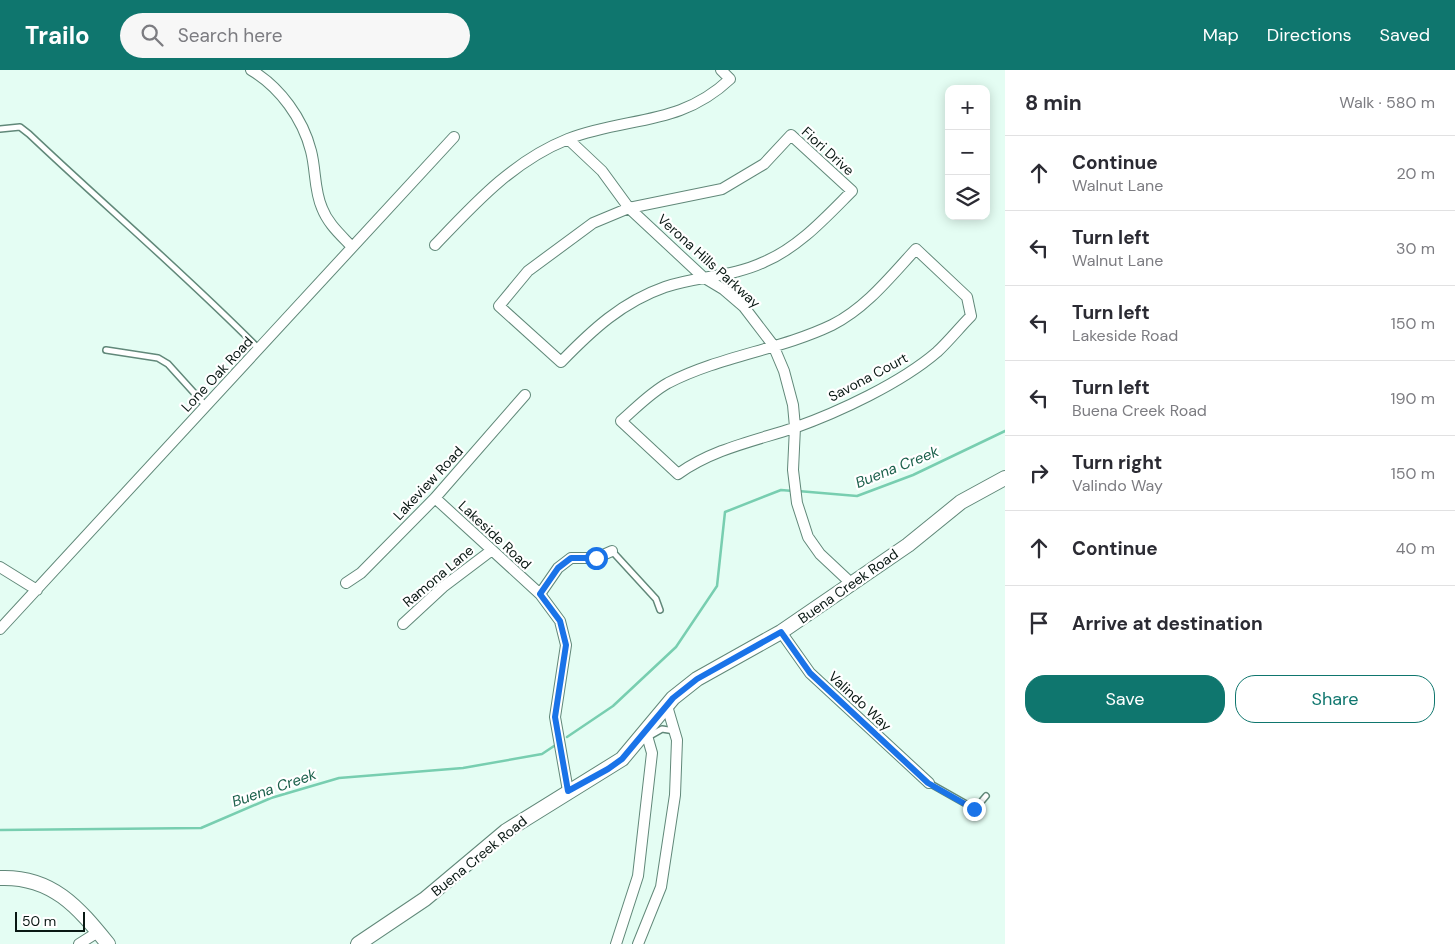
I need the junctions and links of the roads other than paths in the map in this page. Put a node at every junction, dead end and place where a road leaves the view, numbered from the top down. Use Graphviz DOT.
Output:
graph roads {
  1 [pos="251,70"];
  2 [pos="721,70"];
  3 [pos="0,129"];
  4 [pos="454,137"];
  5 [pos="568,139"];
  6 [pos="629,208"];
  7 [pos="435,246"];
  8 [pos="352,247"];
  9 [pos="704,277"];
  10 [pos="774,345"];
  11 [pos="259,349"];
  12 [pos="106,350"];
  13 [pos="525,394"];
  14 [pos="206,406"];
  15 [pos="795,427"];
  16 [pos="1005,478"];
  17 [pos="435,498"];
  18 [pos="492,550"];
  19 [pos="612,551"];
  20 [pos="0,567"];
  21 [pos="346,583"];
  22 [pos="852,584"];
  23 [pos="37,590"];
  24 [pos="540,594"];
  25 [pos="660,610"];
  26 [pos="404,624"];
  27 [pos="0,629"];
  28 [pos="781,632"];
  29 [pos="667,706"];
  30 [pos="675,731"];
  31 [pos="647,735"];
  32 [pos="928,783"];
  33 [pos="568,791"];
  34 [pos="986,796"];
  35 [pos="0,878"];
  36 [pos="98,932"];
  37 [pos="79,944"];
  38 [pos="108,944"];
  39 [pos="358,944"];
  40 [pos="616,944"];
  41 [pos="638,944"];
  1 -- 8 [label="street"];
  2 -- 5 [label="street"];
  3 -- 11 [label="lane"];
  4 -- 8 [label="street, Lone Oak Road"];
  5 -- 6 [label="street, Verona Hills Parkway"];
  5 -- 7 [label="street"];
  6 -- 9 [label="street, Verona Hills Parkway"];
  6 -- 9 [label="street"];
  6 -- 9 [label="street, Fiori Drive"];
  8 -- 11 [label="street, Lone Oak Road"];
  9 -- 10 [label="street, Verona Hills Parkway"];
  10 -- 15 [label="street, Verona Hills Parkway"];
  10 -- 15 [label="street"];
  10 -- 15 [label="street, Savona Court"];
  11 -- 14 [label="street, Lone Oak Road"];
  12 -- 14 [label="lane"];
  13 -- 17 [label="street, Lakeview Road"];
  14 -- 23 [label="street, Lone Oak Road"];
  15 -- 22 [label="street, Verona Hills Parkway"];
  16 -- 22 [label="main road, Buena Creek Road"];
  17 -- 18 [label="street, Lakeside Road"];
  17 -- 21 [label="street, Lakeview Road"];
  18 -- 24 [label="street, Lakeside Road"];
  18 -- 26 [label="street, Ramona Lane"];
  19 -- 24 [label="street"];
  19 -- 25 [label="lane"];
  20 -- 23 [label="street"];
  22 -- 28 [label="main road, Buena Creek Road"];
  23 -- 27 [label="street, Lone Oak Road"];
  24 -- 33 [label="street, Lakeside Road"];
  28 -- 29 [label="main road, Buena Creek Road"];
  28 -- 32 [label="street, Valindo Way"];
  29 -- 30 [label="street"];
  29 -- 31 [label="main road, Buena Creek Road"];
  30 -- 31 [label="lane"];
  30 -- 41 [label="street"];
  31 -- 33 [label="main road, Buena Creek Road"];
  31 -- 40 [label="street"];
  32 -- 34 [label="lane"];
  33 -- 39 [label="main road, Buena Creek Road"];
  35 -- 36 [label="main road"];
  36 -- 37 [label="street"];
  36 -- 38 [label="main road"];
}
